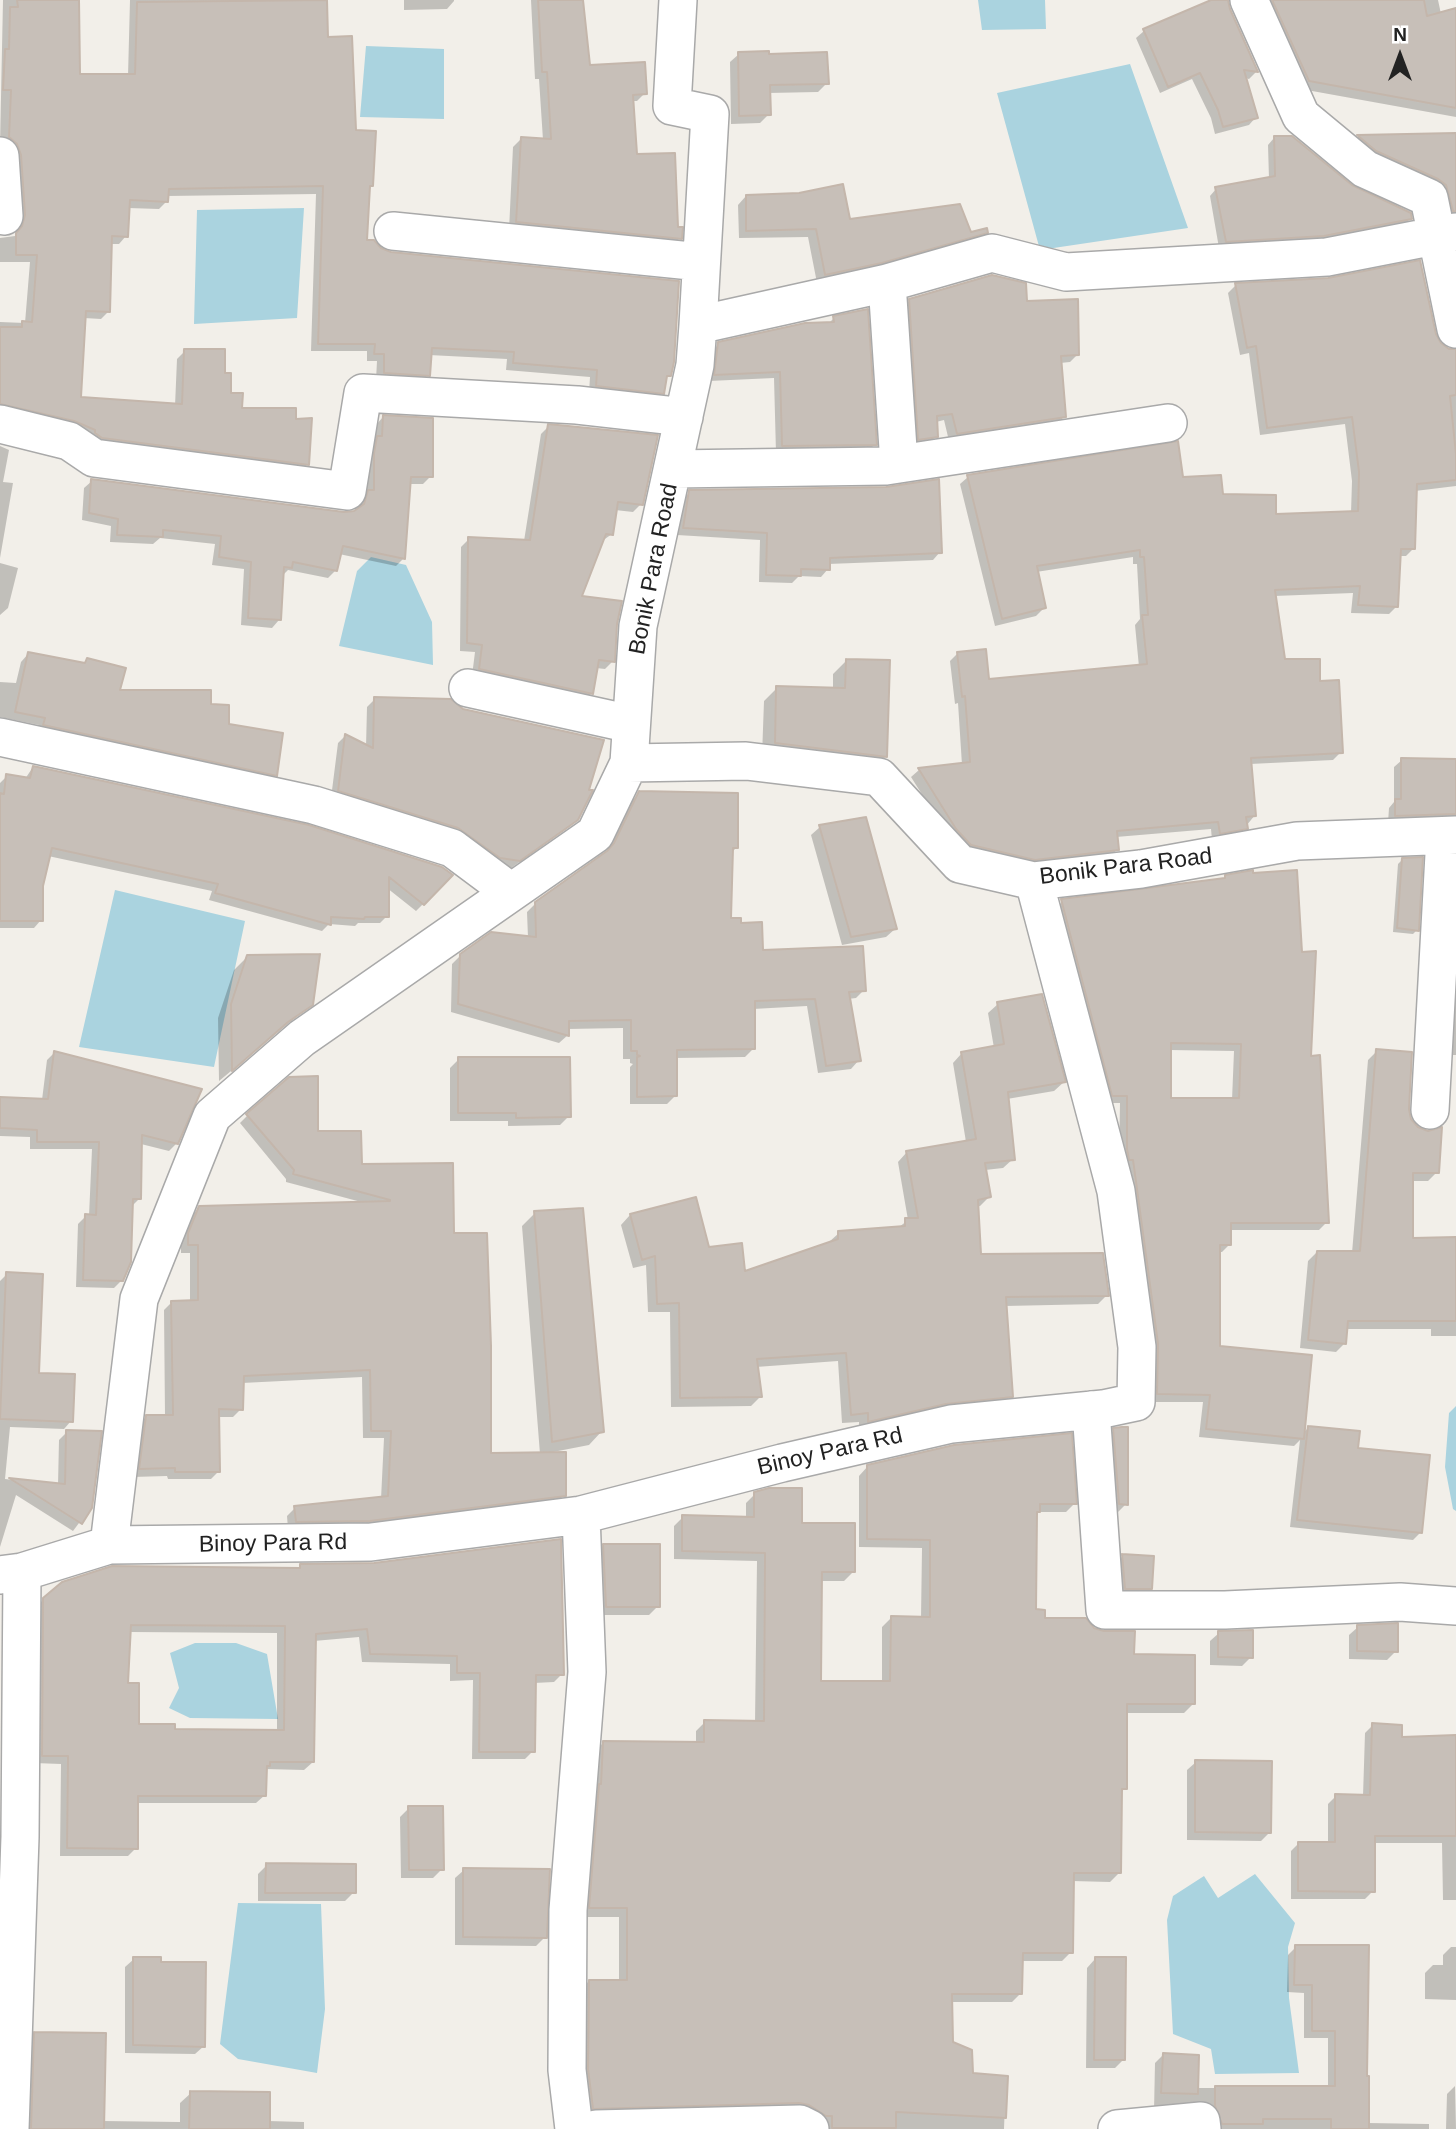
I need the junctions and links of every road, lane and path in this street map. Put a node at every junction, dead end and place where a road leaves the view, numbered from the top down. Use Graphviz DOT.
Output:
graph roads {
  1 [pos="677,0"];
  2 [pos="1249,0"];
  3 [pos="0,156"];
  4 [pos="4,216"];
  5 [pos="393,231"];
  6 [pos="1447,234"];
  7 [pos="701,262"];
  8 [pos="887,283"];
  9 [pos="698,325"];
  10 [pos="1456,329"];
  11 [pos="684,417"];
  12 [pos="1168,423"];
  13 [pos="0,424"];
  14 [pos="899,464"];
  15 [pos="673,469"];
  16 [pos="468,688"];
  17 [pos="631,724"];
  18 [pos="0,737"];
  19 [pos="629,763"];
  20 [pos="1450,836"];
  21 [pos="1034,881"];
  22 [pos="511,892"];
  23 [pos="1430,1110"];
  24 [pos="1091,1410"];
  25 [pos="581,1515"];
  26 [pos="109,1545"];
  27 [pos="11,1574"];
  28 [pos="1456,1606"];
  29 [pos="10,2129"];
  30 [pos="575,2129"];
  31 [pos="596,2129"];
  32 [pos="810,2129"];
  33 [pos="1117,2129"];
  34 [pos="1202,2129"];
  1 -- 7 [label="street, Bonik Para Road"];
  2 -- 6 [label="street"];
  3 -- 4 [label="street"];
  5 -- 7 [label="street"];
  6 -- 8 [label="street"];
  6 -- 10 [label="street"];
  7 -- 9 [label="street, Bonik Para Road"];
  8 -- 9 [label="street"];
  8 -- 14 [label="street"];
  9 -- 11 [label="street, Bonik Para Road"];
  11 -- 13 [label="street"];
  11 -- 15 [label="street, Bonik Para Road"];
  12 -- 14 [label="street"];
  14 -- 15 [label="street"];
  15 -- 17 [label="street, Bonik Para Road"];
  16 -- 17 [label="street"];
  17 -- 19 [label="street, Bonik Para Road"];
  18 -- 22 [label="street"];
  19 -- 21 [label="street, Bonik Para Road"];
  19 -- 22 [label="street"];
  20 -- 21 [label="street, Bonik Para Road"];
  20 -- 23 [label="street"];
  21 -- 24 [label="street, Binoy Para Rd"];
  22 -- 26 [label="street"];
  24 -- 25 [label="street, Binoy Para Rd"];
  24 -- 28 [label="street"];
  25 -- 26 [label="street, Binoy Para Rd"];
  25 -- 30 [label="street"];
  26 -- 27 [label="street, Binoy Para Rd"];
  27 -- 29 [label="street"];
  31 -- 32 [label="street"];
  33 -- 34 [label="street"];
}
